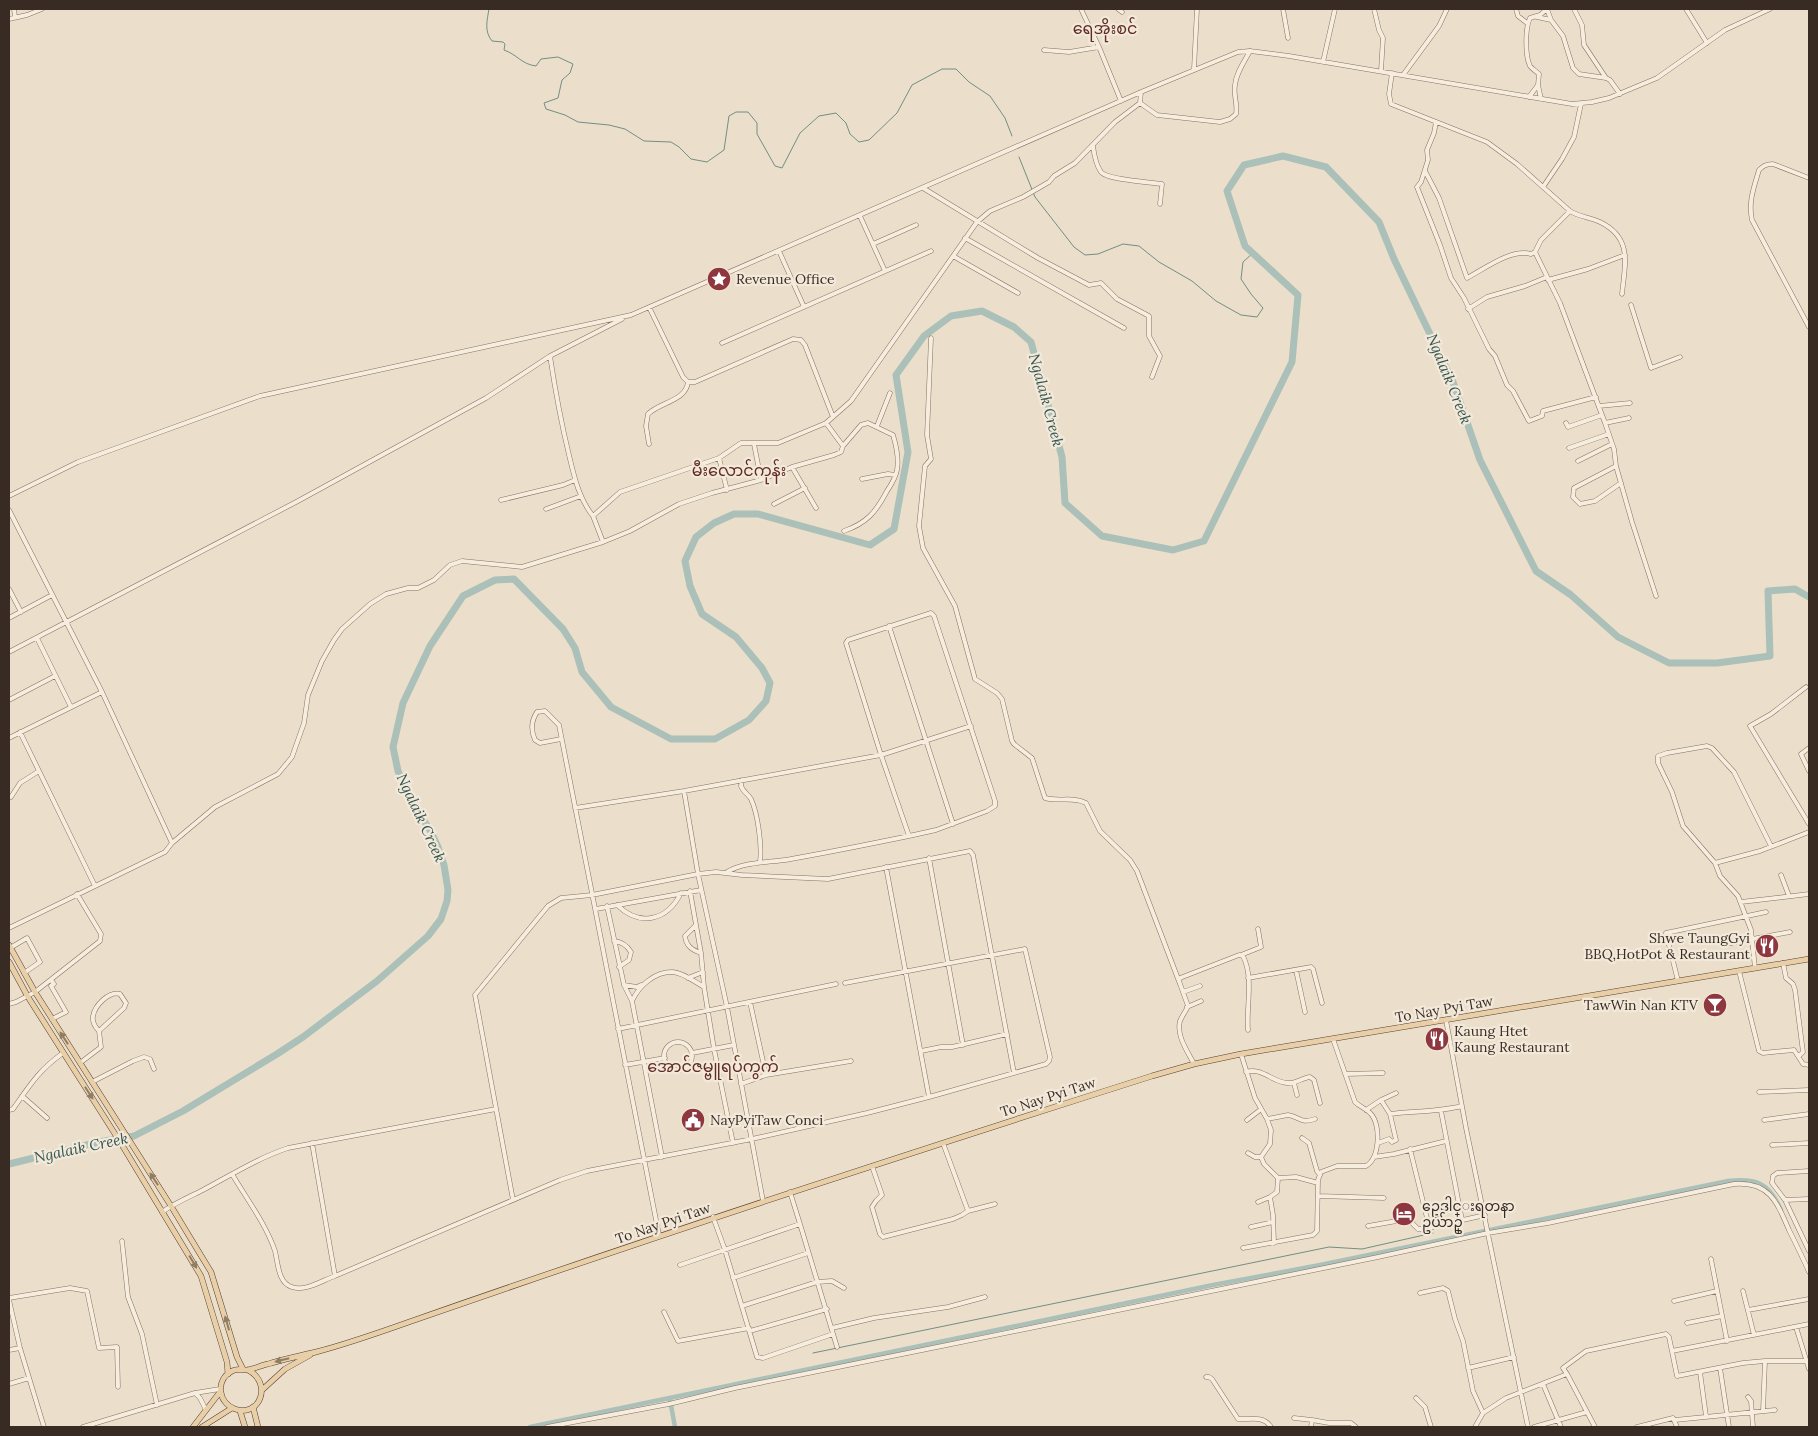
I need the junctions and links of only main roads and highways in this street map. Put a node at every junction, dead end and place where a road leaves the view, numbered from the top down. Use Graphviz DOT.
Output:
graph roads {
  1 [pos="9,946"];
  2 [pos="1809,958"];
  3 [pos="9,962"];
  4 [pos="317,1352"];
  5 [pos="245,1370"];
  6 [pos="228,1374"];
  7 [pos="220,1390"];
  8 [pos="262,1390"];
  9 [pos="253,1406"];
  10 [pos="232,1408"];
  11 [pos="240,1410"];
  12 [pos="193,1427"];
  13 [pos="202,1427"];
  14 [pos="245,1427"];
  15 [pos="258,1427"];
  5 -- 1 [label="main road, one-way"];
  2 -- 4 [label="main road, To Nay Pyi Taw"];
  3 -- 6 [label="main road, one-way"];
  4 -- 5 [label="main road, one-way"];
  4 -- 8 [label="main road"];
  5 -- 6 [label="main road"];
  5 -- 8 [label="main road"];
  6 -- 7 [label="main road"];
  7 -- 10 [label="main road"];
  7 -- 12 [label="main road"];
  8 -- 9 [label="main road"];
  9 -- 11 [label="main road"];
  9 -- 15 [label="main road"];
  10 -- 11 [label="main road"];
  10 -- 13 [label="main road"];
  11 -- 14 [label="main road"];
}
